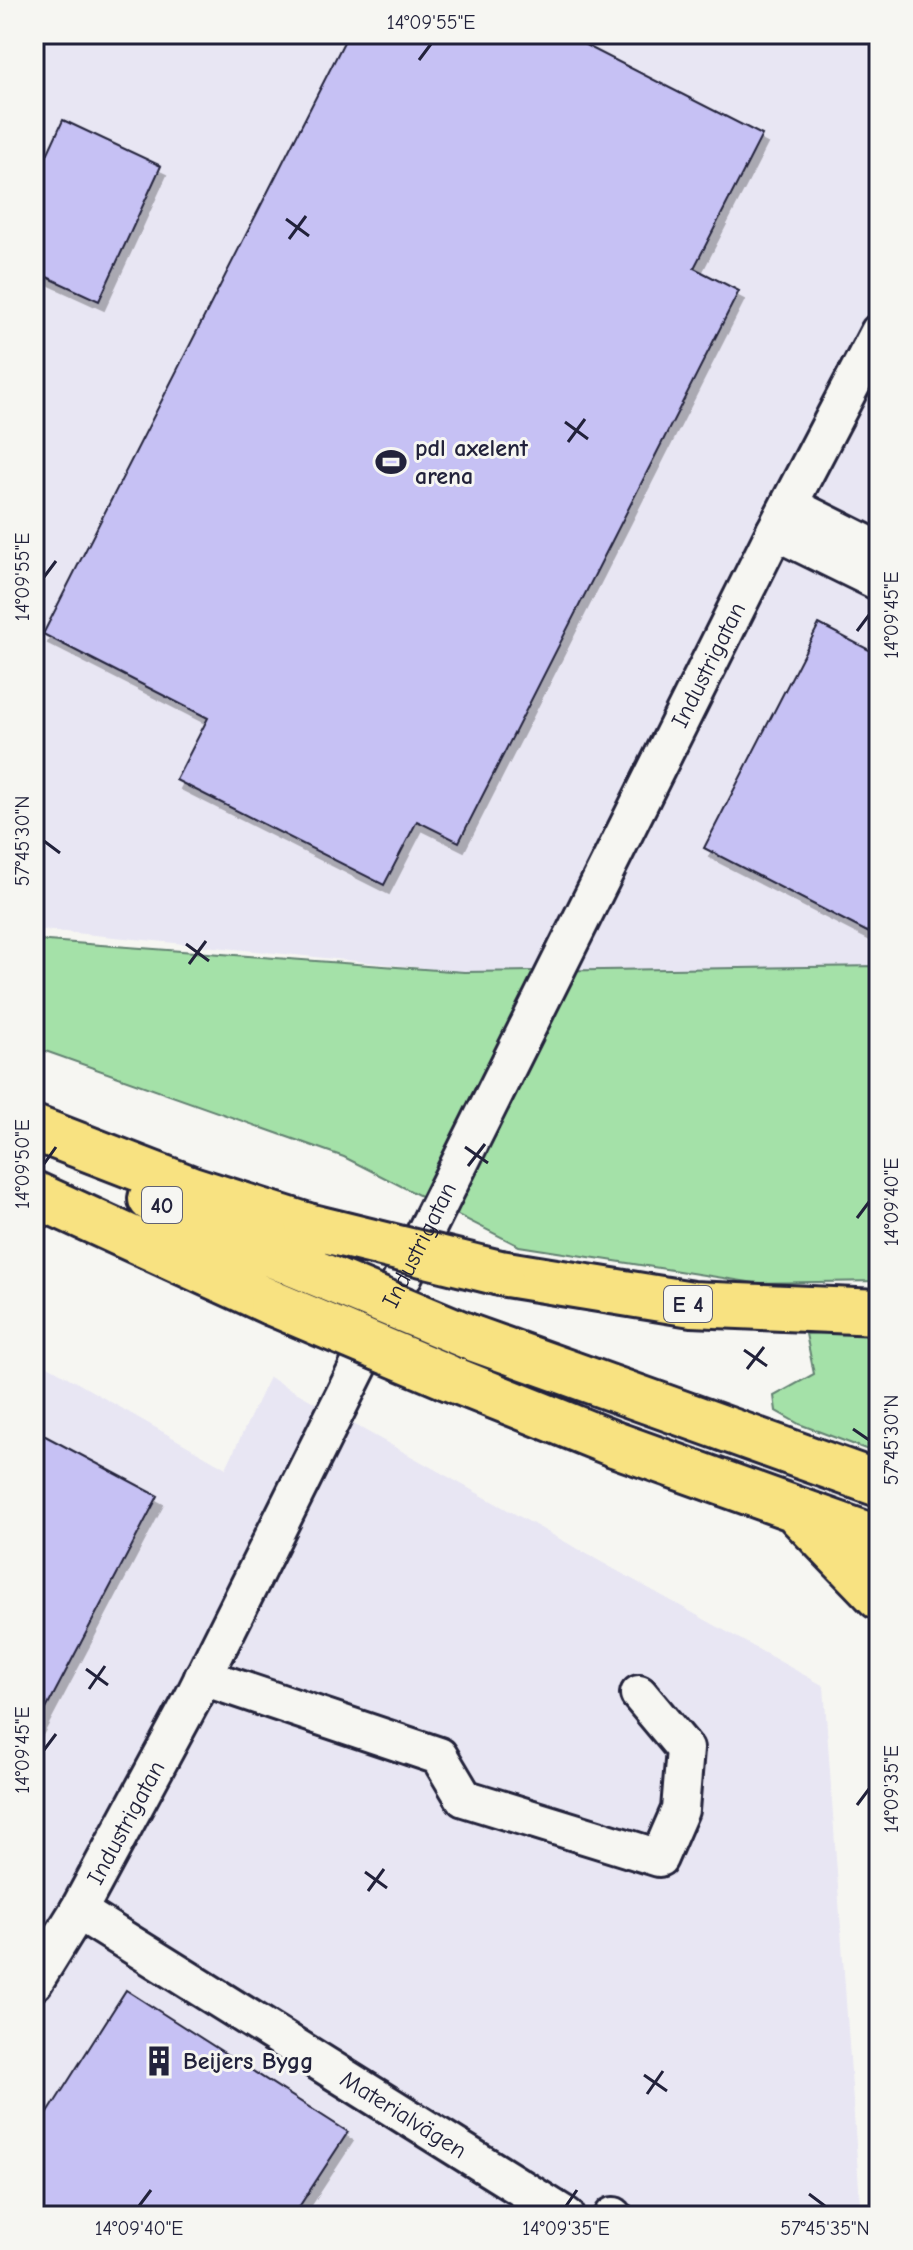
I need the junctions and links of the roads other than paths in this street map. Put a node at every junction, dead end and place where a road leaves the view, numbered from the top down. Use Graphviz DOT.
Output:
graph roads {
  1 [pos="879,332"];
  2 [pos="782,518"];
  3 [pos="879,550"];
  4 [pos="879,582"];
  5 [pos="34,1128"];
  6 [pos="34,1137"];
  7 [pos="34,1194"];
  8 [pos="301,1245"];
  9 [pos="879,1312"];
  10 [pos="879,1484"];
  11 [pos="792,1507"];
  12 [pos="879,1539"];
  13 [pos="879,1597"];
  14 [pos="203,1677"];
  15 [pos="639,1694"];
  16 [pos="78,1911"];
  17 [pos="34,1982"];
  18 [pos="566,2216"];
  1 -- 2 [label="street, Industrigatan"];
  2 -- 3 [label="street"];
  2 -- 4 [label="street"];
  2 -- 14 [label="street, Industrigatan"];
  5 -- 8 [label="highway, E 4"];
  6 -- 8 [label="highway, 40"];
  7 -- 11 [label="highway, bridge"];
  8 -- 9 [label="highway, E 4, bridge"];
  8 -- 10 [label="highway, 40, bridge"];
  11 -- 12 [label="highway"];
  11 -- 13 [label="highway"];
  14 -- 15 [label="street"];
  14 -- 16 [label="street, Industrigatan"];
  16 -- 17 [label="street, Industrigatan"];
  16 -- 18 [label="street, Materialvägen"];
}
